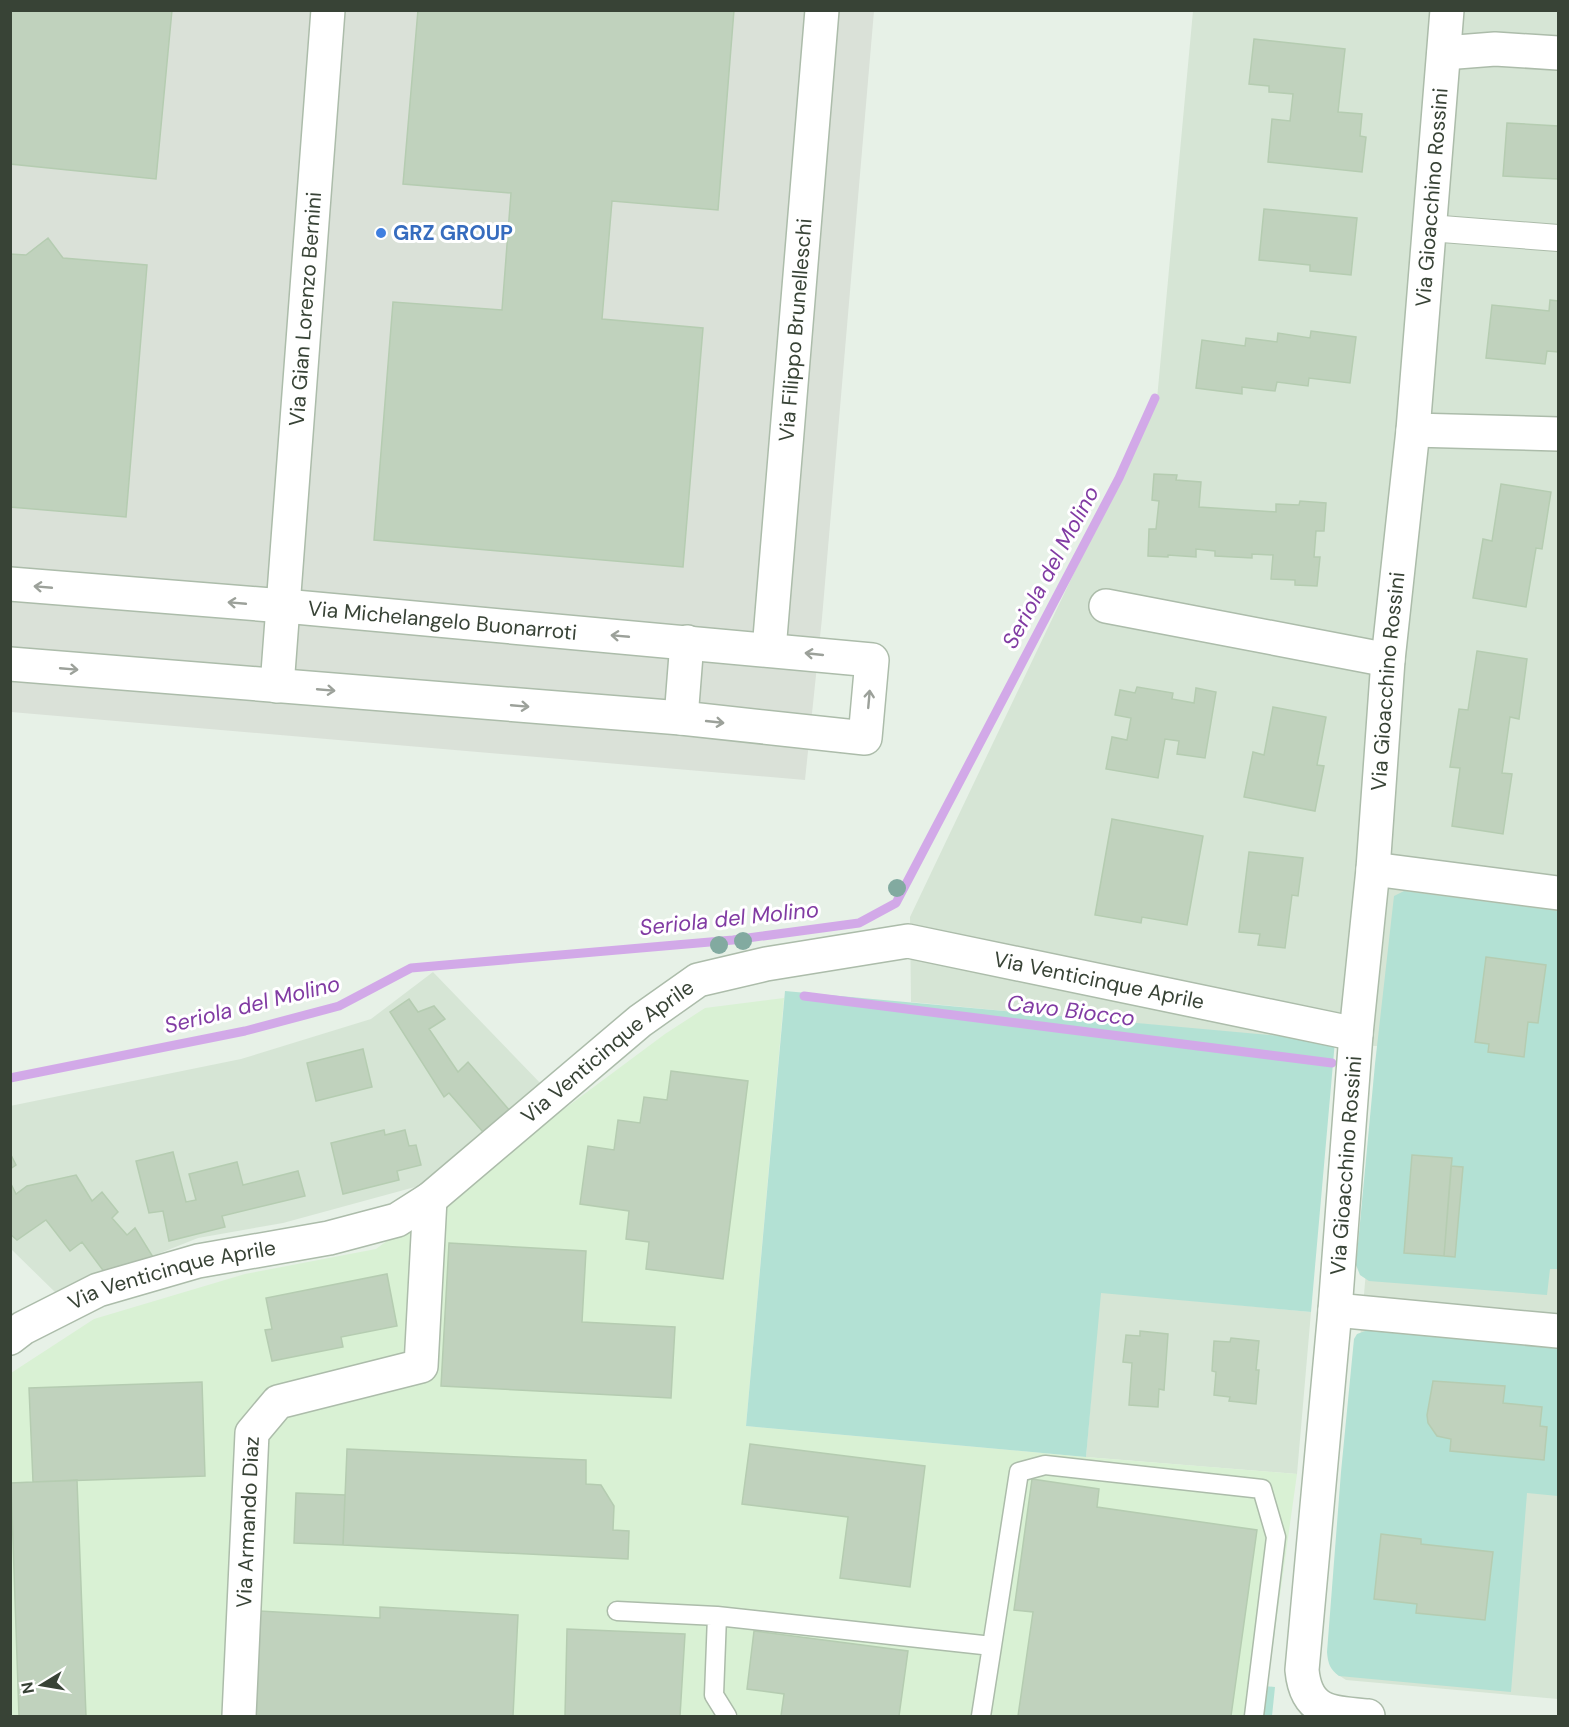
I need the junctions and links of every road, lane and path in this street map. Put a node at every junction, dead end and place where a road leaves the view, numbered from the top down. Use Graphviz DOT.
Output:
graph roads {
  1 [pos="328,10"];
  2 [pos="822,10"];
  3 [pos="1447,10"];
  4 [pos="1444,53"];
  5 [pos="1558,53"];
  6 [pos="1429,228"];
  7 [pos="1558,238"];
  8 [pos="1413,430"];
  9 [pos="1558,434"];
  10 [pos="10,584"];
  11 [pos="284,606"];
  12 [pos="1106,606"];
  13 [pos="687,642"];
  14 [pos="770,650"];
  15 [pos="1388,660"];
  16 [pos="10,664"];
  17 [pos="277,686"];
  18 [pos="681,718"];
  19 [pos="1373,869"];
  20 [pos="1558,892"];
  21 [pos="1356,1034"];
  22 [pos="430,1199"];
  23 [pos="1335,1310"];
  24 [pos="1558,1330"];
  25 [pos="10,1338"];
  26 [pos="617,1611"];
  27 [pos="717,1616"];
  28 [pos="992,1646"];
  29 [pos="1307,1708"];
  30 [pos="238,1716"];
  31 [pos="727,1716"];
  32 [pos="981,1716"];
  33 [pos="1254,1716"];
  34 [pos="1368,1716"];
  1 -- 11 [label="street, Via Gian Lorenzo Bernini"];
  2 -- 14 [label="street, Via Filippo Brunelleschi"];
  3 -- 4 [label="street, Via Gioacchino Rossini"];
  4 -- 5 [label="street"];
  4 -- 6 [label="street, Via Gioacchino Rossini"];
  6 -- 7 [label="street"];
  6 -- 8 [label="street, Via Gioacchino Rossini"];
  8 -- 9 [label="street"];
  8 -- 15 [label="street, Via Gioacchino Rossini"];
  11 -- 10 [label="street, Via Michelangelo Buonarroti, one-way"];
  13 -- 11 [label="street, Via Michelangelo Buonarroti, one-way"];
  11 -- 17 [label="street, Via Gian Lorenzo Bernini"];
  12 -- 15 [label="street"];
  13 -- 14 [label="street, Via Michelangelo Buonarroti"];
  13 -- 18 [label="street"];
  18 -- 14 [label="street, Via Michelangelo Buonarroti, one-way"];
  15 -- 19 [label="street, Via Gioacchino Rossini"];
  16 -- 17 [label="street, one-way"];
  17 -- 18 [label="street, one-way"];
  19 -- 20 [label="street"];
  19 -- 21 [label="street, Via Gioacchino Rossini"];
  21 -- 22 [label="street, Via Venticinque Aprile"];
  21 -- 23 [label="street, Via Gioacchino Rossini"];
  22 -- 25 [label="street, Via Venticinque Aprile"];
  22 -- 30 [label="street, Via Armando Diaz"];
  23 -- 24 [label="street"];
  23 -- 29 [label="street, Via Gioacchino Rossini"];
  26 -- 27 [label="lane"];
  27 -- 28 [label="lane"];
  27 -- 31 [label="lane"];
  28 -- 32 [label="lane"];
  28 -- 33 [label="lane"];
  29 -- 34 [label="street"];
}
